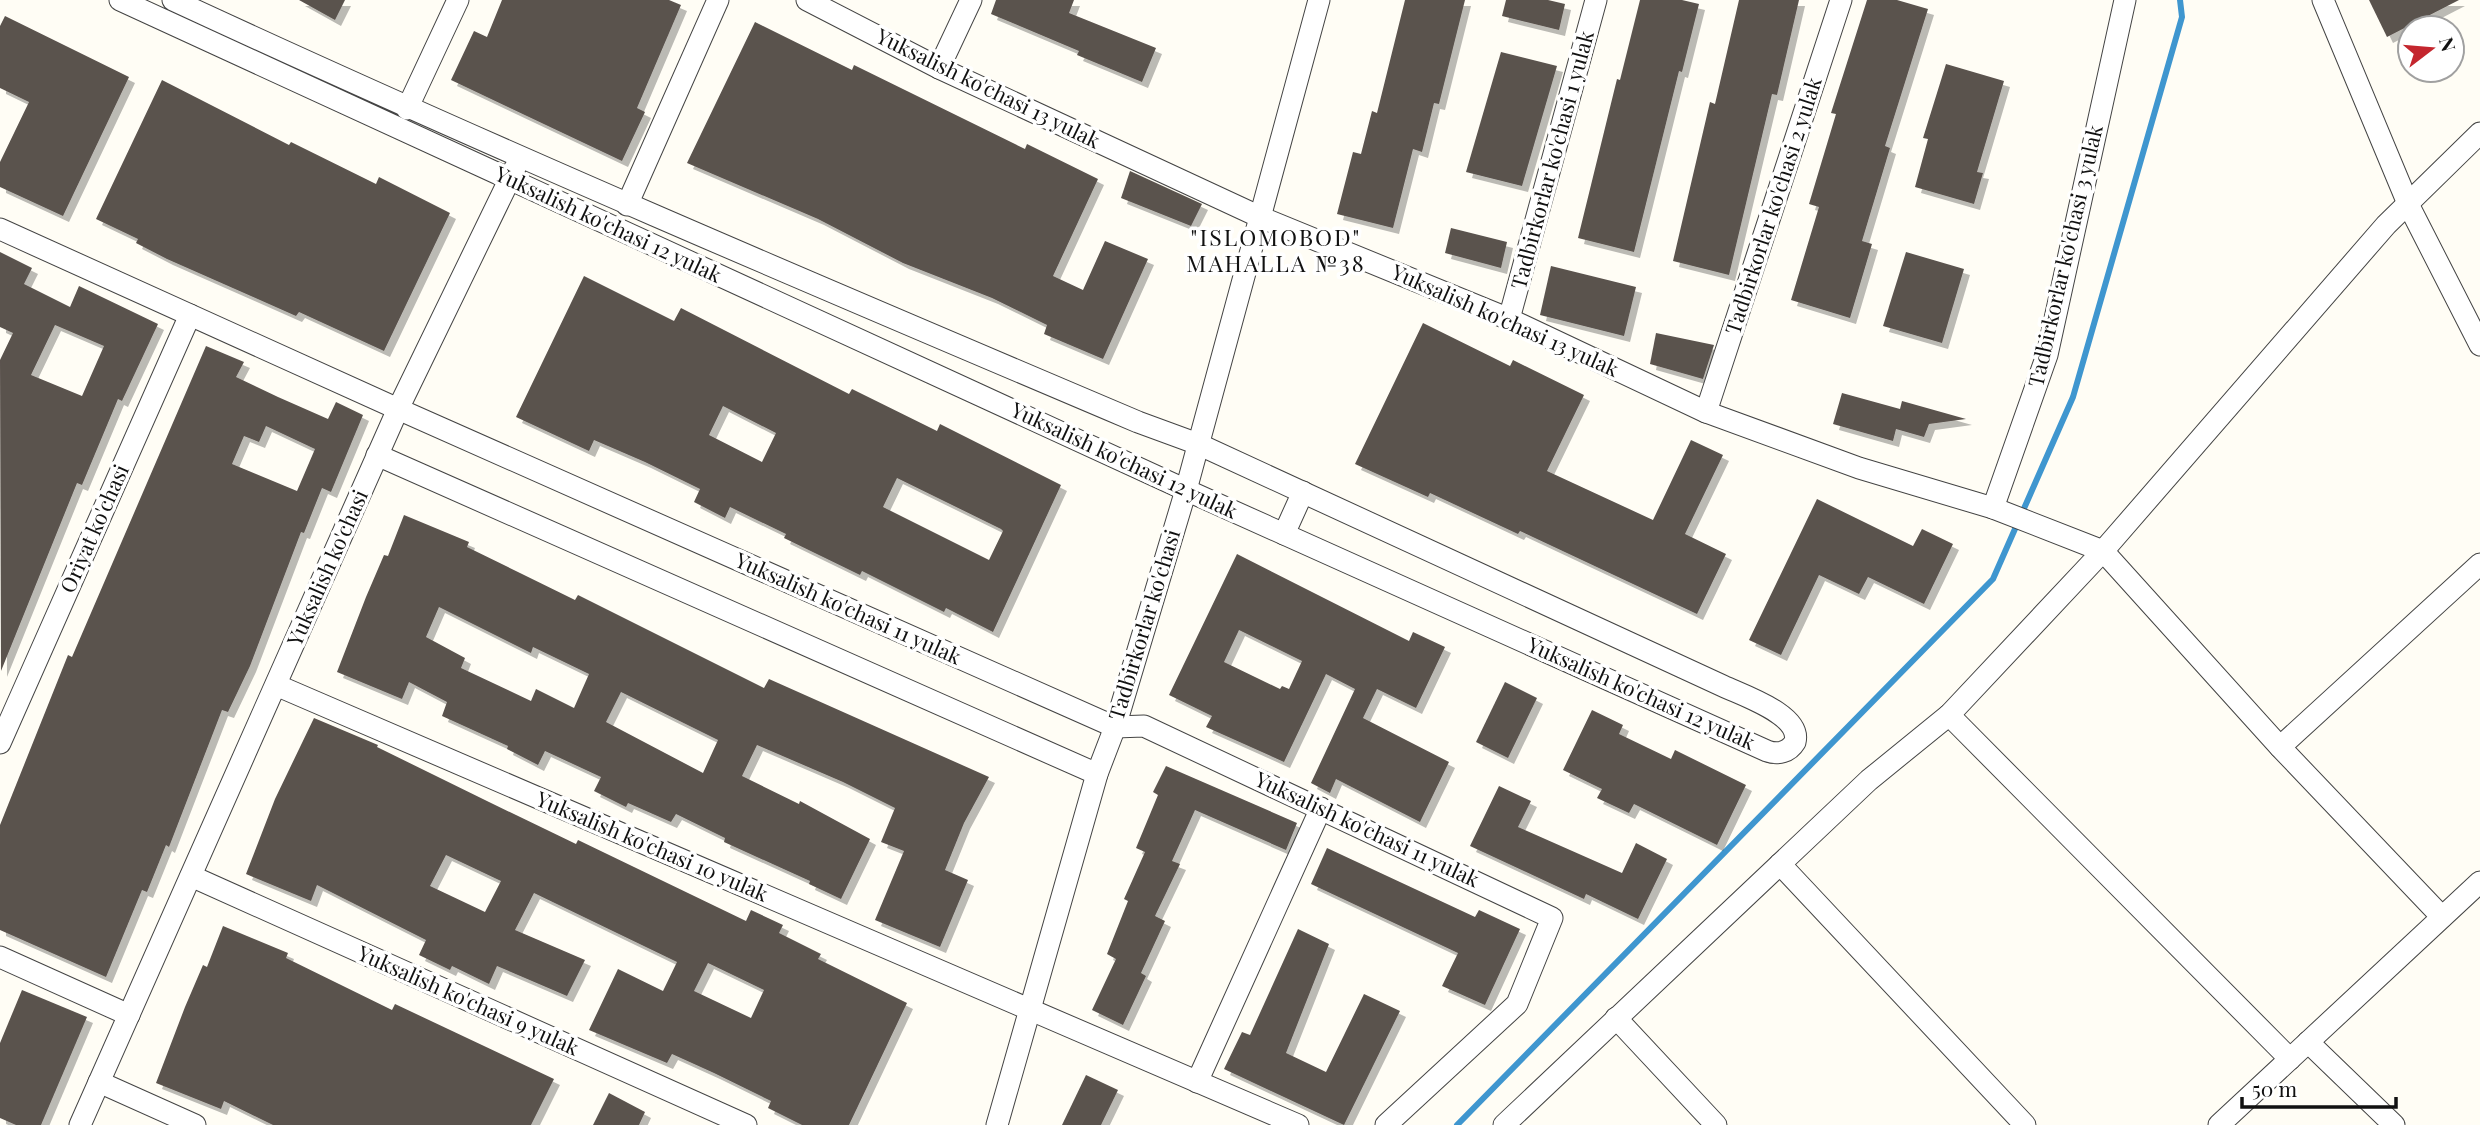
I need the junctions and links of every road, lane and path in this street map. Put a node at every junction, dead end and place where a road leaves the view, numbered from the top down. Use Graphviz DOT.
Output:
graph roads {
  1 [pos="120,0"];
  2 [pos="173,0"];
  3 [pos="458,0"];
  4 [pos="718,0"];
  5 [pos="807,0"];
  6 [pos="971,0"];
  7 [pos="1319,0"];
  8 [pos="1596,0"];
  9 [pos="1841,0"];
  10 [pos="2124,0"];
  11 [pos="2323,0"];
  12 [pos="939,68"];
  13 [pos="407,109"];
  14 [pos="2480,133"];
  15 [pos="519,157"];
  16 [pos="512,180"];
  17 [pos="627,205"];
  18 [pos="2409,206"];
  19 [pos="1261,217"];
  20 [pos="0,229"];
  21 [pos="190,315"];
  22 [pos="1509,319"];
  23 [pos="2480,345"];
  24 [pos="398,409"];
  25 [pos="1706,412"];
  26 [pos="1198,444"];
  27 [pos="377,455"];
  28 [pos="1186,490"];
  29 [pos="1303,492"];
  30 [pos="2003,512"];
  31 [pos="1284,534"];
  32 [pos="2103,551"];
  33 [pos="2480,564"];
  34 [pos="276,685"];
  35 [pos="1949,715"];
  36 [pos="1115,727"];
  37 [pos="0,743"];
  38 [pos="2280,747"];
  39 [pos="1097,774"];
  40 [pos="1321,808"];
  41 [pos="1780,864"];
  42 [pos="191,876"];
  43 [pos="2480,882"];
  44 [pos="2442,917"];
  45 [pos="0,957"];
  46 [pos="1028,1010"];
  47 [pos="129,1015"];
  48 [pos="1616,1018"];
  49 [pos="2308,1042"];
  50 [pos="2290,1059"];
  51 [pos="99,1082"];
  52 [pos="1197,1082"];
  53 [pos="80,1125"];
  54 [pos="195,1125"];
  55 [pos="746,1125"];
  56 [pos="997,1125"];
  57 [pos="1298,1125"];
  58 [pos="1386,1125"];
  59 [pos="1504,1125"];
  60 [pos="1716,1125"];
  61 [pos="2025,1125"];
  62 [pos="2219,1125"];
  63 [pos="2394,1125"];
  1 -- 16 [label="street, Yuksalish ko'chasi 12 yulak"];
  2 -- 13 [label="street, Yuksalish ko'chasi 12 yulak"];
  3 -- 13 [label="street"];
  4 -- 17 [label="street"];
  5 -- 12 [label="street, Yuksalish ko'chasi 13 yulak"];
  6 -- 12 [label="street"];
  7 -- 19 [label="street, Tadbirkorlar ko'chasi"];
  8 -- 22 [label="street, Tadbirkorlar ko'chasi 1 yulak"];
  9 -- 25 [label="street, Tadbirkorlar ko'chasi 2 yulak"];
  10 -- 30 [label="street, Tadbirkorlar ko'chasi 3 yulak"];
  11 -- 18 [label="street"];
  12 -- 19 [label="street, Yuksalish ko'chasi 13 yulak"];
  13 -- 15 [label="street, Yuksalish ko'chasi 12 yulak"];
  14 -- 18 [label="street"];
  15 -- 16 [label="street"];
  15 -- 17 [label="street, Yuksalish ko'chasi 12 yulak"];
  16 -- 24 [label="street"];
  16 -- 28 [label="street, Yuksalish ko'chasi 12 yulak"];
  17 -- 26 [label="street, Yuksalish ko'chasi 12 yulak"];
  18 -- 23 [label="street"];
  18 -- 32 [label="street"];
  19 -- 22 [label="street, Yuksalish ko'chasi 13 yulak"];
  19 -- 26 [label="street, Tadbirkorlar ko'chasi"];
  20 -- 21 [label="street"];
  21 -- 24 [label="street"];
  21 -- 37 [label="street, Oriyat ko'chasi"];
  22 -- 25 [label="street, Yuksalish ko'chasi 13 yulak"];
  24 -- 27 [label="street, Yuksalish ko'chasi"];
  24 -- 36 [label="street, Yuksalish ko'chasi 11 yulak"];
  25 -- 30 [label="street, Yuksalish ko'chasi 13 yulak"];
  26 -- 28 [label="street, Tadbirkorlar ko'chasi"];
  26 -- 29 [label="street, Yuksalish ko'chasi 12 yulak"];
  27 -- 34 [label="street, Yuksalish ko'chasi"];
  27 -- 39 [label="street"];
  28 -- 31 [label="street, Yuksalish ko'chasi 12 yulak"];
  28 -- 36 [label="street, Tadbirkorlar ko'chasi"];
  29 -- 31 [label="street"];
  29 -- 31 [label="street, Yuksalish ko'chasi 12 yulak"];
  30 -- 32 [label="street, Yuksalish ko'chasi 13 yulak"];
  32 -- 35 [label="street"];
  32 -- 38 [label="street"];
  33 -- 38 [label="street"];
  34 -- 42 [label="street, Yuksalish ko'chasi"];
  34 -- 46 [label="street, Yuksalish ko'chasi 10 yulak"];
  35 -- 41 [label="street"];
  35 -- 50 [label="street"];
  36 -- 39 [label="street, Tadbirkorlar ko'chasi"];
  36 -- 40 [label="street, Yuksalish ko'chasi 11 yulak"];
  38 -- 44 [label="street"];
  39 -- 46 [label="street, Tadbirkorlar ko'chasi"];
  40 -- 52 [label="street"];
  40 -- 58 [label="street, Yuksalish ko'chasi 11 yulak"];
  41 -- 48 [label="street"];
  41 -- 61 [label="street"];
  42 -- 47 [label="street, Yuksalish ko'chasi"];
  42 -- 55 [label="street, Yuksalish ko'chasi 9 yulak"];
  43 -- 44 [label="street"];
  44 -- 49 [label="street"];
  45 -- 47 [label="street"];
  46 -- 52 [label="street"];
  46 -- 56 [label="street, Tadbirkorlar ko'chasi"];
  47 -- 51 [label="street, Yuksalish ko'chasi"];
  48 -- 59 [label="street"];
  48 -- 60 [label="street"];
  49 -- 50 [label="street"];
  49 -- 63 [label="street"];
  50 -- 62 [label="street"];
  51 -- 53 [label="street, Yuksalish ko'chasi"];
  51 -- 54 [label="street"];
  52 -- 57 [label="street"];
}
